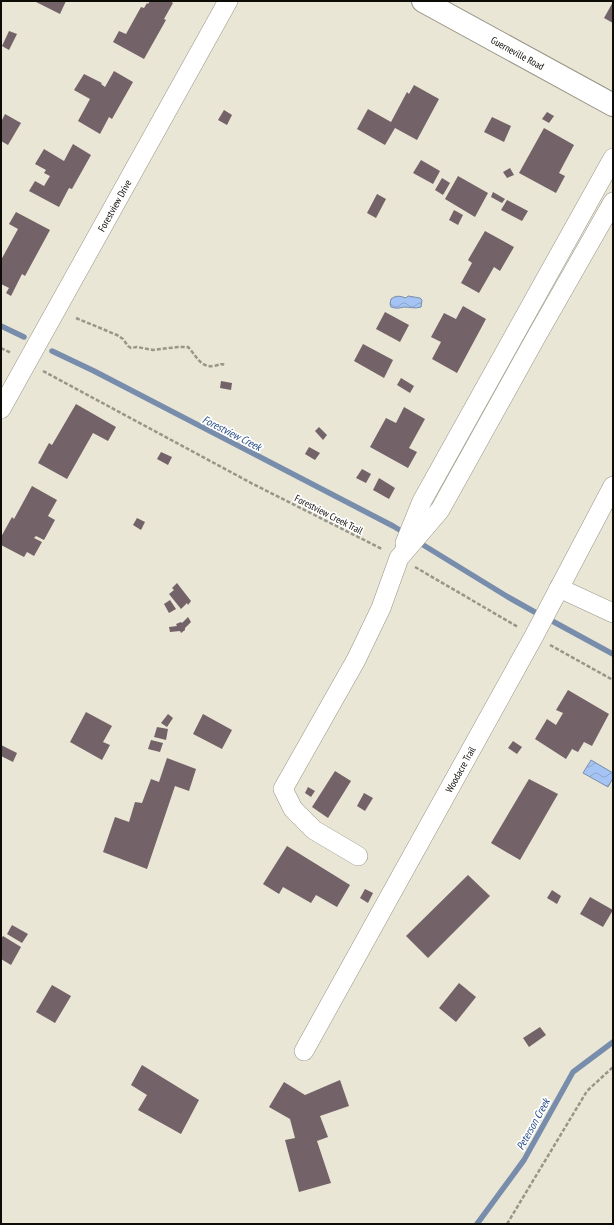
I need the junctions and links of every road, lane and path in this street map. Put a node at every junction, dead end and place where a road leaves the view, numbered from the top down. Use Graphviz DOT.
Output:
graph roads {
  1 [pos="228,1"];
  2 [pos="423,1"];
  3 [pos="613,105"];
  4 [pos="613,158"];
  5 [pos="613,202"];
  6 [pos="76,318"];
  7 [pos="226,365"];
  8 [pos="41,370"];
  9 [pos="1,409"];
  10 [pos="613,486"];
  11 [pos="399,558"];
  12 [pos="559,588"];
  13 [pos="613,613"];
  14 [pos="534,636"];
  15 [pos="613,680"];
  16 [pos="358,856"];
  17 [pos="304,1051"];
  18 [pos="613,1067"];
  19 [pos="507,1224"];
  1 -- 9 [label="street, Forestview Drive"];
  2 -- 3 [label="main road, Guerneville Road"];
  4 -- 11 [label="street"];
  5 -- 11 [label="street"];
  6 -- 7 [label="path"];
  8 -- 11 [label="path, Forestview Creek Trail"];
  10 -- 12 [label="street, Woodacre Trail"];
  11 -- 14 [label="path, Forestview Creek Trail"];
  11 -- 16 [label="street"];
  12 -- 13 [label="street"];
  12 -- 14 [label="street, Woodacre Trail"];
  14 -- 15 [label="path, Forestview Creek Trail"];
  14 -- 17 [label="street, Woodacre Trail"];
  18 -- 19 [label="path"];
}
